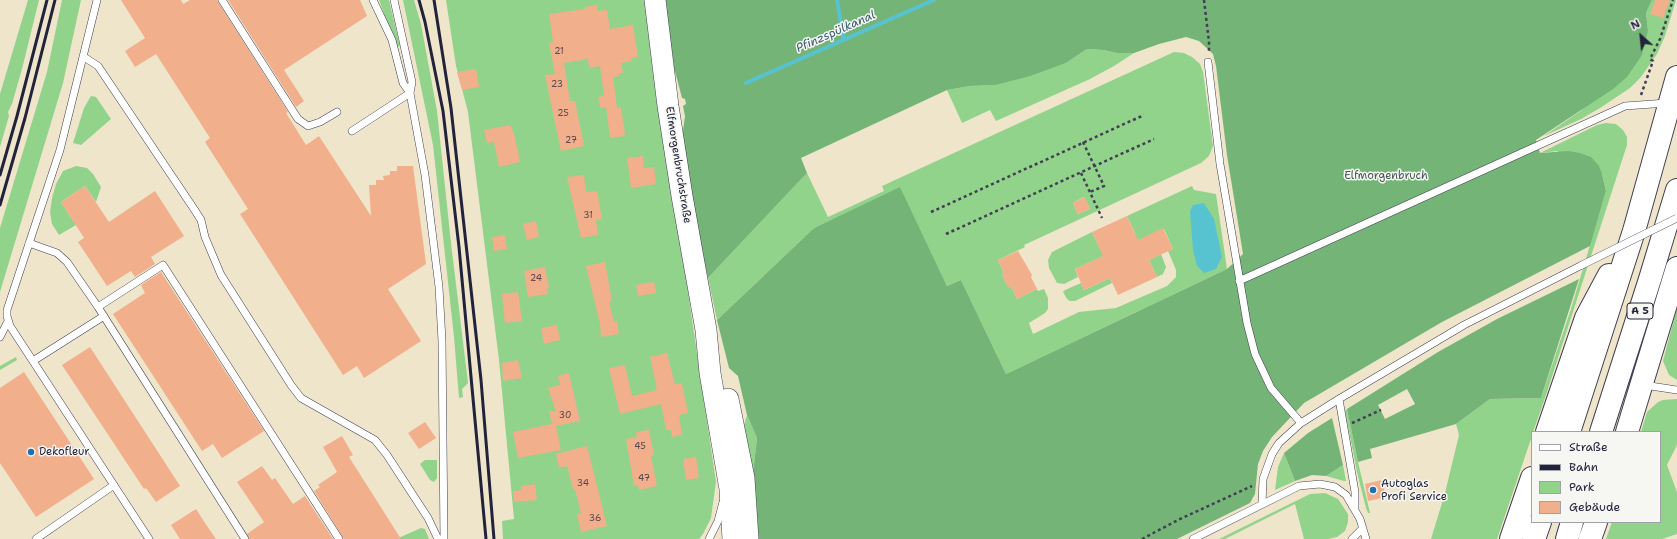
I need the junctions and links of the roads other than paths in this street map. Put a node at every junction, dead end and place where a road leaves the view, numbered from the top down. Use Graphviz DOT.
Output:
graph roads {
  1 [pos="96,0"];
  2 [pos="222,0"];
  3 [pos="374,0"];
  4 [pos="394,0"];
  5 [pos="655,0"];
  6 [pos="84,57"];
  7 [pos="1208,62"];
  8 [pos="1677,77"];
  9 [pos="410,93"];
  10 [pos="1670,103"];
  11 [pos="337,112"];
  12 [pos="352,131"];
  13 [pos="1677,190"];
  14 [pos="1677,218"];
  15 [pos="1634,231"];
  16 [pos="29,243"];
  17 [pos="1677,268"];
  18 [pos="1240,281"];
  19 [pos="98,307"];
  20 [pos="104,316"];
  21 [pos="8,321"];
  22 [pos="706,330"];
  23 [pos="0,337"];
  24 [pos="33,361"];
  25 [pos="1642,384"];
  26 [pos="1677,390"];
  27 [pos="1338,399"];
  28 [pos="1301,423"];
  29 [pos="1547,431"];
  30 [pos="1569,431"];
  31 [pos="1601,431"];
  32 [pos="1627,431"];
  33 [pos="728,477"];
  34 [pos="1531,481"];
  35 [pos="114,485"];
  36 [pos="1262,504"];
  37 [pos="1355,508"];
  38 [pos="1540,523"];
  39 [pos="1572,523"];
  40 [pos="1596,523"];
  41 [pos="1362,528"];
  42 [pos="36,539"];
  43 [pos="149,539"];
  44 [pos="244,539"];
  45 [pos="340,539"];
  46 [pos="438,539"];
  47 [pos="444,539"];
  48 [pos="709,539"];
  49 [pos="733,539"];
  50 [pos="748,539"];
  51 [pos="1193,539"];
  52 [pos="1352,539"];
  53 [pos="1366,539"];
  54 [pos="1512,539"];
  55 [pos="1534,539"];
  56 [pos="1566,539"];
  57 [pos="1590,539"];
  1 -- 6 [label="lane"];
  2 -- 11 [label="lane"];
  3 -- 9 [label="lane"];
  4 -- 9 [label="lane"];
  5 -- 22 [label="main road, Elfmorgenbruchstraße"];
  6 -- 16 [label="lane"];
  6 -- 46 [label="lane"];
  7 -- 18 [label="lane"];
  8 -- 10 [label="highway, A 5"];
  9 -- 12 [label="lane"];
  9 -- 47 [label="lane"];
  10 -- 15 [label="highway, A 5"];
  10 -- 18 [label="lane"];
  13 -- 31 [label="highway, A 5"];
  14 -- 27 [label="lane, bridge"];
  15 -- 29 [label="highway"];
  15 -- 30 [label="highway, A 5"];
  16 -- 19 [label="lane"];
  16 -- 21 [label="lane"];
  17 -- 25 [label="highway, A 5"];
  18 -- 28 [label="lane"];
  19 -- 20 [label="lane"];
  19 -- 45 [label="lane"];
  20 -- 24 [label="lane"];
  20 -- 44 [label="lane"];
  21 -- 23 [label="lane"];
  21 -- 24 [label="lane"];
  22 -- 33 [label="main road, Elfmorgenbruchstraße"];
  22 -- 50 [label="main road, Elfmorgenbruchstraße"];
  24 -- 35 [label="lane"];
  25 -- 26 [label="lane"];
  25 -- 32 [label="highway, A 5"];
  27 -- 28 [label="lane"];
  27 -- 37 [label="lane"];
  28 -- 36 [label="lane"];
  33 -- 48 [label="lane"];
  33 -- 49 [label="main road, Elfmorgenbruchstraße"];
  34 -- 54 [label="highway"];
  35 -- 42 [label="lane"];
  35 -- 43 [label="lane"];
  36 -- 37 [label="lane"];
  36 -- 51 [label="lane"];
  37 -- 41 [label="lane"];
  38 -- 55 [label="highway"];
  39 -- 56 [label="highway"];
  40 -- 57 [label="highway"];
  41 -- 52 [label="lane"];
  41 -- 53 [label="lane"];
}
